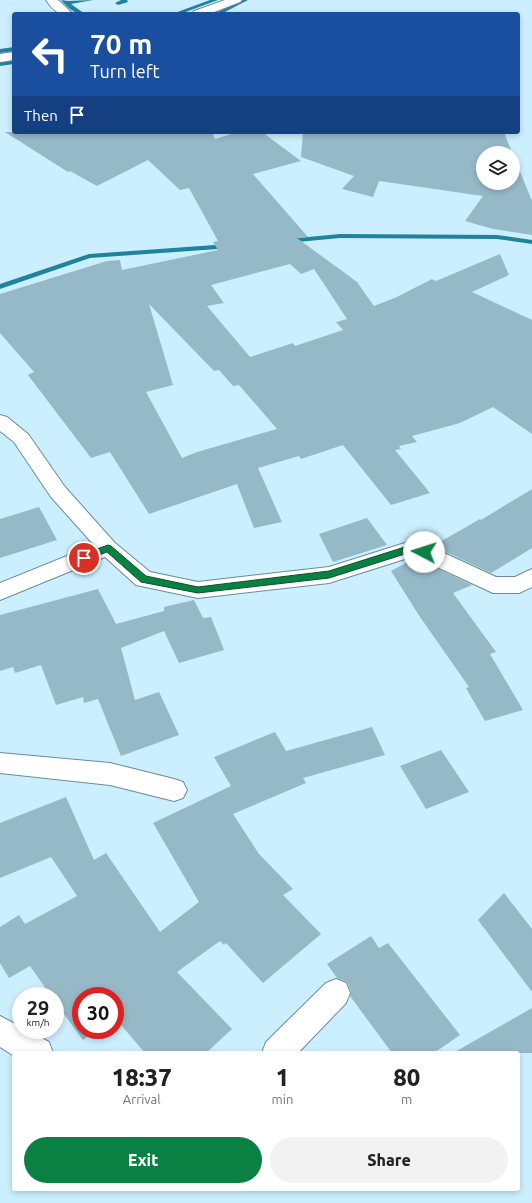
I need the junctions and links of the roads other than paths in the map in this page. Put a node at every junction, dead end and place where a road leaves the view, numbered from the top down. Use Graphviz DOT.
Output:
graph roads {
  1 [pos="52,0"];
  2 [pos="236,0"];
  3 [pos="65,12"];
  4 [pos="203,12"];
  5 [pos="12,56"];
  6 [pos="0,58"];
  7 [pos="0,421"];
  8 [pos="108,548"];
  9 [pos="532,577"];
  10 [pos="0,592"];
  11 [pos="0,763"];
  12 [pos="174,790"];
  13 [pos="336,993"];
  14 [pos="0,1031"];
  15 [pos="35,1051"];
  16 [pos="279,1051"];
  1 -- 3 [label="street"];
  2 -- 4 [label="street"];
  5 -- 6 [label="street"];
  7 -- 8 [label="street"];
  8 -- 9 [label="street"];
  8 -- 10 [label="street"];
  11 -- 12 [label="street"];
  13 -- 16 [label="street"];
  14 -- 15 [label="street"];
}
